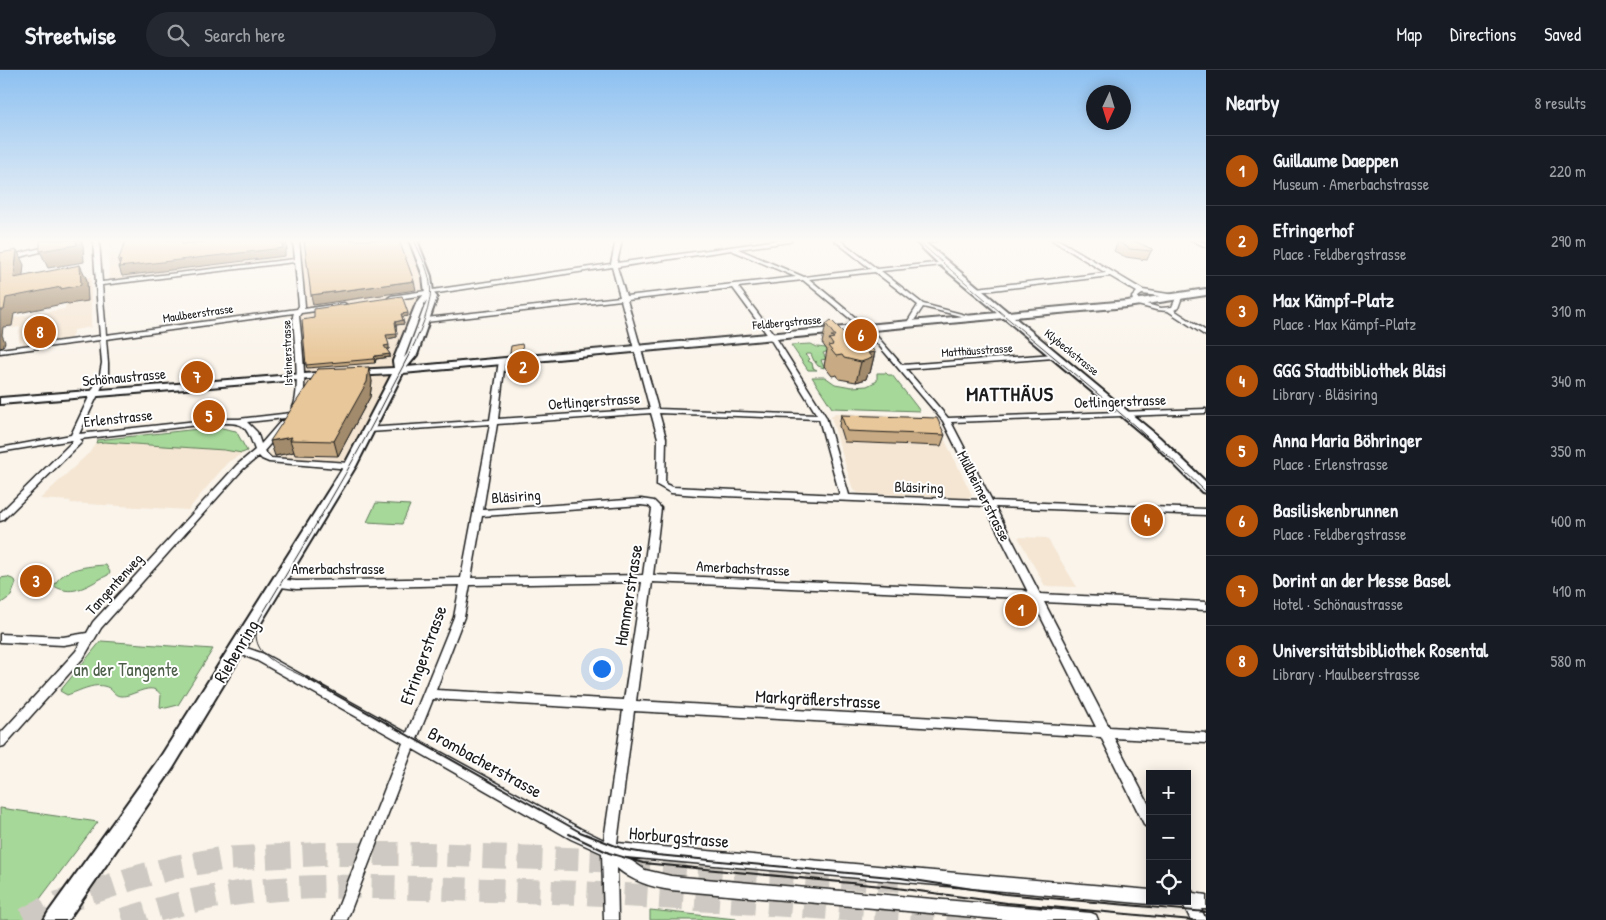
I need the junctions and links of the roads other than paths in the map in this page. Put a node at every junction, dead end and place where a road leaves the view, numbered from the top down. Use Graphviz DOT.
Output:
graph roads {
  1 [pos="98,280"];
  2 [pos="134,280"];
  3 [pos="299,280"];
  4 [pos="427,280"];
  5 [pos="517,280"];
  6 [pos="618,280"];
  7 [pos="799,280"];
  8 [pos="806,280"];
  9 [pos="887,280"];
  10 [pos="963,280"];
  11 [pos="1064,280"];
  12 [pos="1121,280"];
  13 [pos="98,284"];
  14 [pos="735,287"];
  15 [pos="976,290"];
  16 [pos="1141,292"];
  17 [pos="1206,292"];
  18 [pos="429,293"];
  19 [pos="1179,297"];
  20 [pos="388,299"];
  21 [pos="624,299"];
  22 [pos="1136,303"];
  23 [pos="352,304"];
  24 [pos="921,306"];
  25 [pos="1170,310"];
  26 [pos="299,311"];
  27 [pos="1005,315"];
  28 [pos="971,318"];
  29 [pos="426,320"];
  30 [pos="909,324"];
  31 [pos="1206,326"];
  32 [pos="1196,327"];
  33 [pos="864,328"];
  34 [pos="1206,334"];
  35 [pos="772,336"];
  36 [pos="104,337"];
  37 [pos="637,349"];
  38 [pos="0,352"];
  39 [pos="1054,356"];
  40 [pos="502,361"];
  41 [pos="901,367"];
  42 [pos="399,370"];
  43 [pos="300,377"];
  44 [pos="93,394"];
  45 [pos="0,402"];
  46 [pos="653,411"];
  47 [pos="1206,412"];
  48 [pos="292,415"];
  49 [pos="1127,415"];
  50 [pos="822,417"];
  51 [pos="239,420"];
  52 [pos="946,420"];
  53 [pos="494,421"];
  54 [pos="369,430"];
  55 [pos="74,436"];
  56 [pos="0,450"];
  57 [pos="259,452"];
  58 [pos="350,466"];
  59 [pos="1206,489"];
  60 [pos="845,498"];
  61 [pos="646,502"];
  62 [pos="989,504"];
  63 [pos="478,512"];
  64 [pos="1206,512"];
  65 [pos="0,518"];
  66 [pos="649,578"];
  67 [pos="466,582"];
  68 [pos="278,583"];
  69 [pos="1035,598"];
  70 [pos="1206,606"];
  71 [pos="90,637"];
  72 [pos="0,638"];
  73 [pos="238,649"];
  74 [pos="428,694"];
  75 [pos="629,705"];
  76 [pos="1105,733"];
  77 [pos="1206,738"];
  78 [pos="410,741"];
  79 [pos="0,742"];
  80 [pos="1147,815"];
  81 [pos="609,849"];
  82 [pos="1146,897"];
  83 [pos="1191,900"];
  84 [pos="1206,902"];
  85 [pos="1191,905"];
  86 [pos="55,920"];
  87 [pos="340,920"];
  88 [pos="611,920"];
  89 [pos="1091,920"];
  90 [pos="1199,920"];
  1 -- 13 [label="street"];
  2 -- 13 [label="street"];
  3 -- 26 [label="street, Isteinerstrasse"];
  4 -- 18 [label="main road, Riehenring"];
  5 -- 18 [label="street"];
  6 -- 21 [label="street"];
  7 -- 14 [label="street"];
  8 -- 33 [label="street, Müllheimerstrasse"];
  9 -- 24 [label="street"];
  10 -- 15 [label="main road, Klybeckstrasse"];
  11 -- 15 [label="street"];
  12 -- 16 [label="street"];
  13 -- 36 [label="street"];
  14 -- 21 [label="street"];
  14 -- 35 [label="street"];
  15 -- 27 [label="main road, Klybeckstrasse"];
  16 -- 19 [label="street"];
  16 -- 22 [label="street"];
  17 -- 19 [label="main road, Feldbergstrasse"];
  18 -- 20 [label="street"];
  18 -- 29 [label="main road, Riehenring"];
  18 -- 42 [label="main road, Riehenring"];
  19 -- 22 [label="main road, Feldbergstrasse"];
  19 -- 25 [label="street"];
  21 -- 29 [label="street"];
  21 -- 37 [label="street"];
  22 -- 25 [label="street"];
  22 -- 27 [label="main road, Feldbergstrasse"];
  23 -- 26 [label="street, Maulbeerstrasse"];
  24 -- 28 [label="street"];
  24 -- 30 [label="street"];
  25 -- 32 [label="street"];
  26 -- 36 [label="street, Maulbeerstrasse"];
  26 -- 43 [label="street, Isteinerstrasse"];
  27 -- 28 [label="main road, Feldbergstrasse"];
  27 -- 39 [label="main road, Klybeckstrasse"];
  28 -- 30 [label="main road, Feldbergstrasse"];
  29 -- 42 [label="main road, Riehenring"];
  30 -- 33 [label="main road, Feldbergstrasse"];
  31 -- 32 [label="street"];
  32 -- 34 [label="street"];
  33 -- 35 [label="main road, Feldbergstrasse"];
  33 -- 41 [label="street, Müllheimerstrasse"];
  35 -- 37 [label="main road, Feldbergstrasse"];
  35 -- 50 [label="street"];
  36 -- 38 [label="street, Maulbeerstrasse"];
  36 -- 44 [label="street"];
  37 -- 40 [label="main road, Feldbergstrasse"];
  37 -- 46 [label="street"];
  39 -- 41 [label="street, Matthäusstrasse"];
  39 -- 49 [label="main road, Klybeckstrasse"];
  40 -- 42 [label="main road, Feldbergstrasse"];
  40 -- 53 [label="street, Efringerstrasse"];
  41 -- 52 [label="street, Müllheimerstrasse"];
  42 -- 43 [label="main road, Schönaustrasse"];
  42 -- 54 [label="main road, Riehenring"];
  43 -- 44 [label="main road, Schönaustrasse"];
  43 -- 48 [label="street, Isteinerstrasse"];
  44 -- 45 [label="main road, Schönaustrasse"];
  44 -- 55 [label="street"];
  46 -- 50 [label="street, Oetlingerstrasse"];
  46 -- 53 [label="street, Oetlingerstrasse"];
  46 -- 60 [label="street, Bläsiring"];
  47 -- 49 [label="street, Oetlingerstrasse"];
  48 -- 51 [label="street, Erlenstrasse"];
  48 -- 57 [label="street, Isteinerstrasse"];
  49 -- 52 [label="street, Oetlingerstrasse"];
  49 -- 59 [label="main road, Klybeckstrasse"];
  50 -- 60 [label="street"];
  51 -- 55 [label="street, Erlenstrasse"];
  51 -- 57 [label="street"];
  52 -- 62 [label="street, Müllheimerstrasse"];
  53 -- 54 [label="street, Oetlingerstrasse"];
  53 -- 63 [label="street, Efringerstrasse"];
  54 -- 58 [label="main road, Riehenring"];
  55 -- 56 [label="street, Erlenstrasse"];
  55 -- 65 [label="street"];
  57 -- 58 [label="street"];
  57 -- 71 [label="street, Tangentenweg"];
  58 -- 68 [label="main road, Riehenring"];
  60 -- 62 [label="street, Bläsiring"];
  61 -- 63 [label="street, Bläsiring"];
  61 -- 66 [label="street, Hammerstrasse"];
  62 -- 64 [label="street, Bläsiring"];
  62 -- 69 [label="street, Müllheimerstrasse"];
  63 -- 67 [label="street, Efringerstrasse"];
  66 -- 67 [label="street, Amerbachstrasse"];
  66 -- 69 [label="street, Amerbachstrasse"];
  66 -- 75 [label="street, Hammerstrasse"];
  67 -- 68 [label="street, Amerbachstrasse"];
  67 -- 74 [label="street, Efringerstrasse"];
  68 -- 73 [label="main road, Riehenring"];
  69 -- 70 [label="street, Amerbachstrasse"];
  69 -- 76 [label="street, Müllheimerstrasse"];
  71 -- 72 [label="street"];
  71 -- 79 [label="street, Tangentenweg"];
  73 -- 78 [label="street, Brombacherstrasse"];
  73 -- 86 [label="main road, Riehenring"];
  74 -- 75 [label="street, Markgräflerstrasse"];
  74 -- 78 [label="street, Efringerstrasse"];
  75 -- 76 [label="street, Markgräflerstrasse"];
  75 -- 81 [label="street, Hammerstrasse"];
  76 -- 77 [label="street, Markgräflerstrasse"];
  76 -- 80 [label="street, Müllheimerstrasse"];
  78 -- 81 [label="street, Brombacherstrasse"];
  78 -- 87 [label="street, Efringerstrasse"];
  81 -- 82 [label="street, Horburgstrasse"];
  81 -- 88 [label="street, Hammerstrasse"];
  81 -- 89 [label="street, Horburgstrasse"];
  83 -- 84 [label="street"];
  85 -- 90 [label="street"];
}
